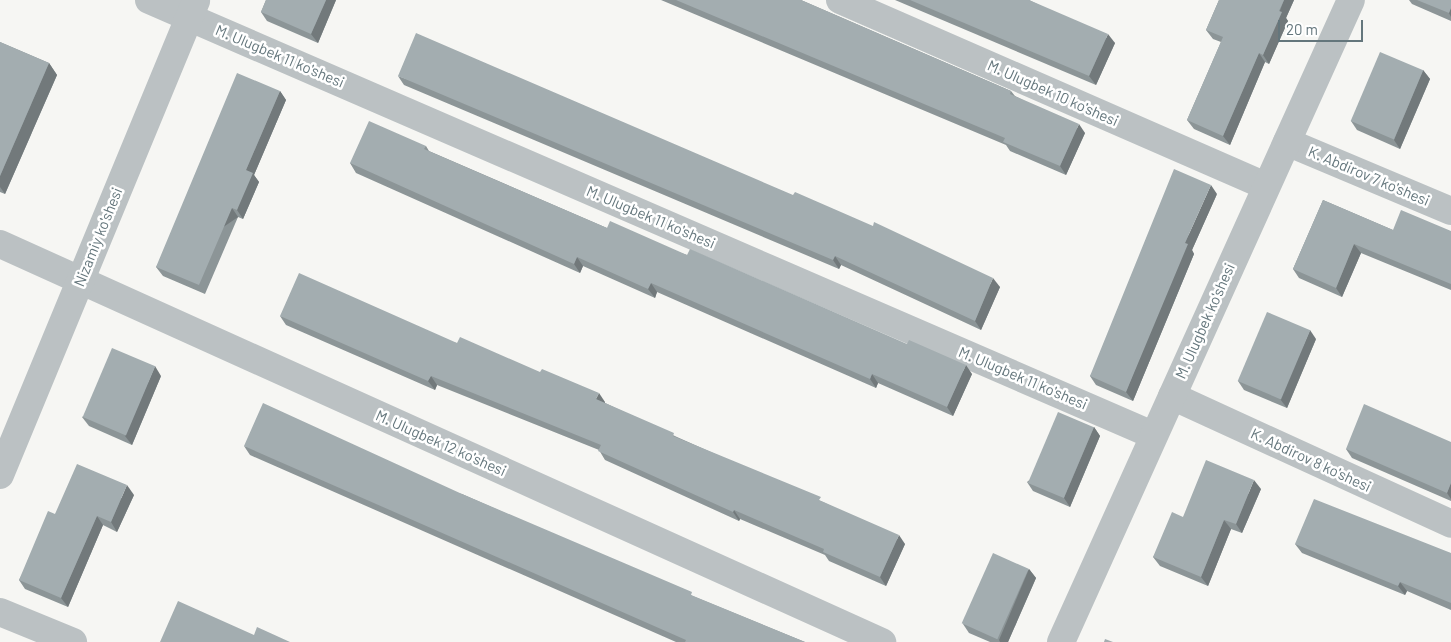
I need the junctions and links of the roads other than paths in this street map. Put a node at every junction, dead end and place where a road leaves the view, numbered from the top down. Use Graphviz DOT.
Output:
graph roads {
  1 [pos="149,0"];
  2 [pos="840,0"];
  3 [pos="1351,0"];
  4 [pos="193,9"];
  5 [pos="1287,142"];
  6 [pos="1265,186"];
  7 [pos="1451,211"];
  8 [pos="0,244"];
  9 [pos="80,281"];
  10 [pos="1172,396"];
  11 [pos="1154,435"];
  12 [pos="0,475"];
  13 [pos="1451,524"];
  14 [pos="0,612"];
  15 [pos="72,642"];
  16 [pos="882,642"];
  17 [pos="1060,642"];
  1 -- 4 [label="street, M. Ulugbek 11 ko'shesi"];
  2 -- 6 [label="street, M. Ulugbek 10 ko'shesi"];
  3 -- 5 [label="street, M. Ulugbek ko'shesi"];
  4 -- 9 [label="street, Nizamiy ko'shesi"];
  4 -- 11 [label="street, M. Ulugbek 11 ko'shesi"];
  5 -- 6 [label="street, M. Ulugbek ko'shesi"];
  5 -- 7 [label="street, K. Abdirov 7 ko'shesi"];
  6 -- 10 [label="street, M. Ulugbek ko'shesi"];
  8 -- 9 [label="street, M. Ulugbek 12 ko'shesi"];
  9 -- 12 [label="street, Nizamiy ko'shesi"];
  9 -- 16 [label="street, M. Ulugbek 12 ko'shesi"];
  10 -- 11 [label="street, M. Ulugbek ko'shesi"];
  10 -- 13 [label="street, K. Abdirov 8 ko'shesi"];
  11 -- 17 [label="street, M. Ulugbek ko'shesi"];
  14 -- 15 [label="street"];
}
